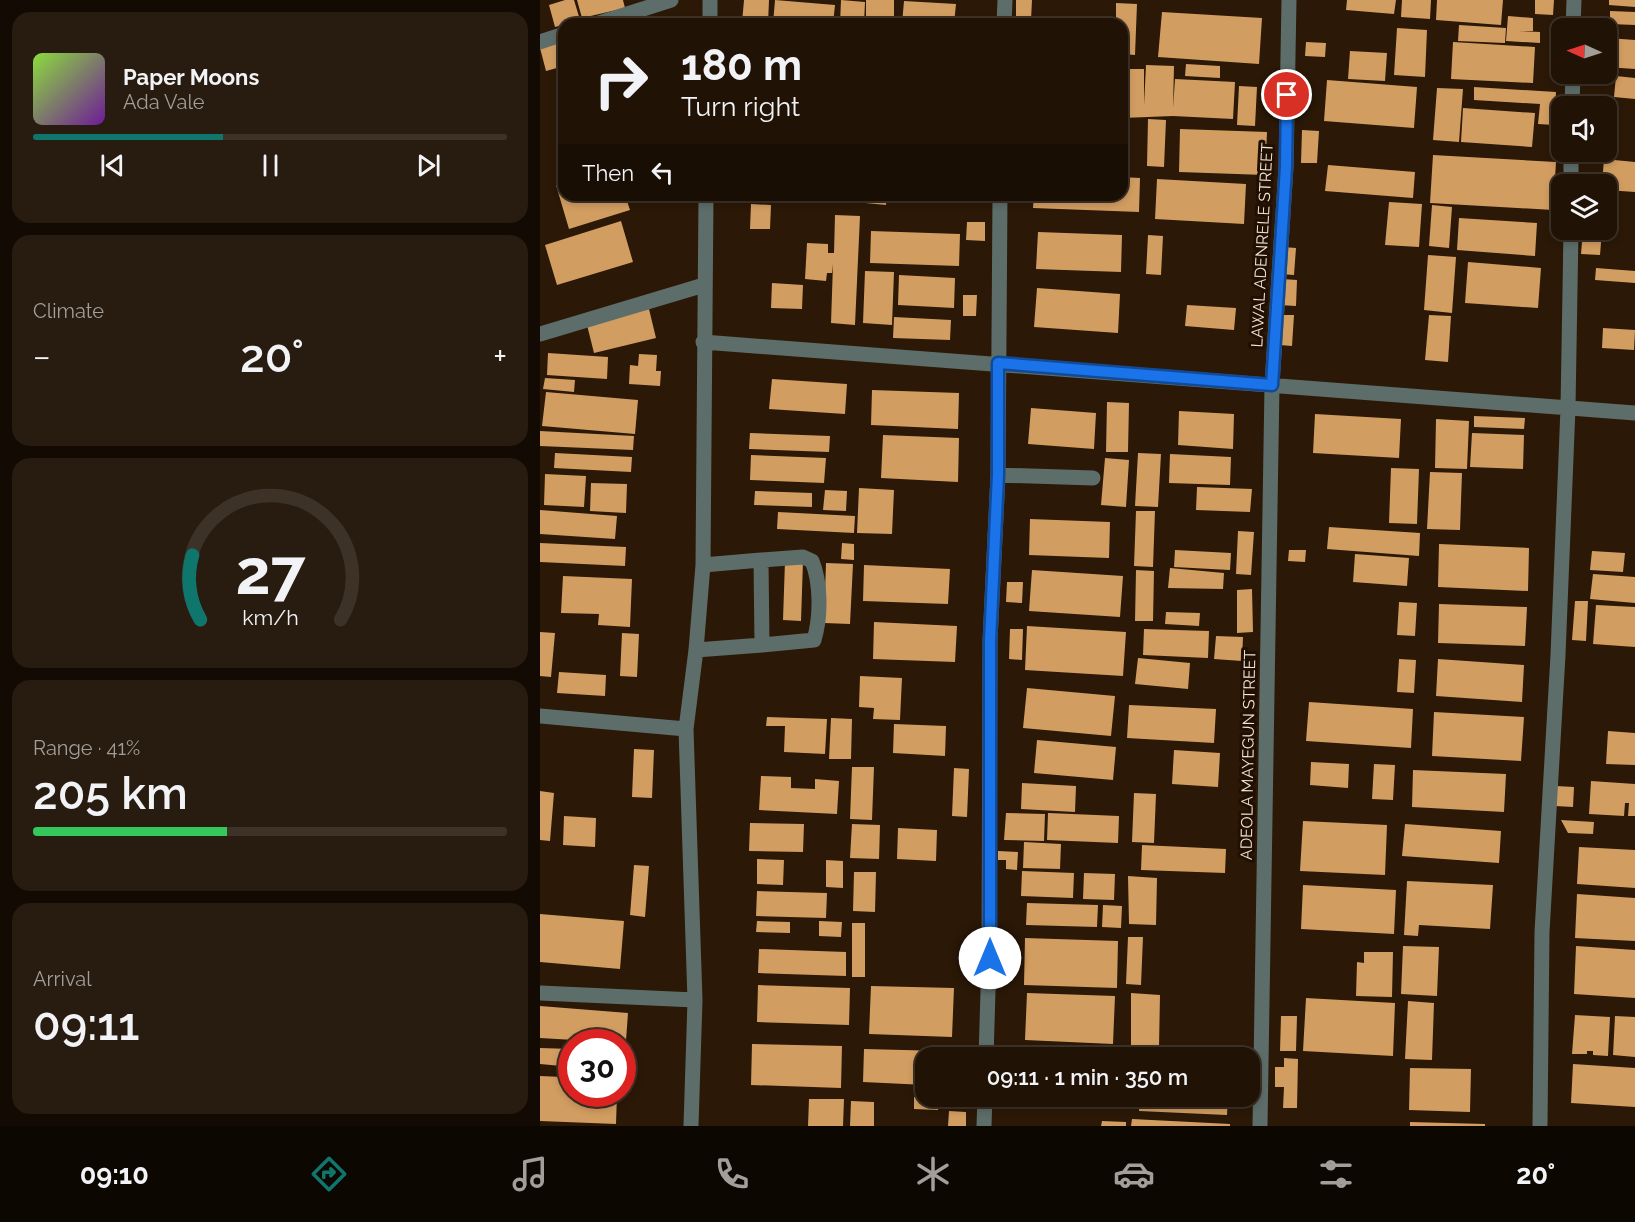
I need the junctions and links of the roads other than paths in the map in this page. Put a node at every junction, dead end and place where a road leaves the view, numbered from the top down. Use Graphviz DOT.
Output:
graph roads {
  1 [pos="671,0"];
  2 [pos="710,0"];
  3 [pos="1005,0"];
  4 [pos="1289,0"];
  5 [pos="1574,0"];
  6 [pos="615,18"];
  7 [pos="710,18"];
  8 [pos="1004,18"];
  9 [pos="1573,18"];
  10 [pos="558,36"];
  11 [pos="540,42"];
  12 [pos="706,201"];
  13 [pos="1000,201"];
  14 [pos="1570,240"];
  15 [pos="704,285"];
  16 [pos="540,334"];
  17 [pos="703,342"];
  18 [pos="998,363"];
  19 [pos="1272,385"];
  20 [pos="1569,408"];
  21 [pos="1635,413"];
  22 [pos="998,475"];
  23 [pos="1093,478"];
  24 [pos="761,561"];
  25 [pos="703,565"];
  26 [pos="762,645"];
  27 [pos="696,650"];
  28 [pos="540,716"];
  29 [pos="686,729"];
  30 [pos="540,993"];
  31 [pos="695,1000"];
  32 [pos="986,1047"];
  33 [pos="985,1107"];
  34 [pos="691,1126"];
  35 [pos="984,1126"];
  36 [pos="1260,1126"];
  37 [pos="1540,1126"];
  1 -- 6 [label="street"];
  2 -- 7 [label="street"];
  3 -- 8 [label="street"];
  4 -- 19 [label="street, LAWAL ADENRELE STREET"];
  5 -- 9 [label="street"];
  10 -- 11 [label="street"];
  12 -- 15 [label="street"];
  13 -- 18 [label="street"];
  14 -- 20 [label="street"];
  15 -- 16 [label="street"];
  15 -- 17 [label="street"];
  17 -- 18 [label="street"];
  17 -- 25 [label="street"];
  18 -- 19 [label="street"];
  18 -- 22 [label="street"];
  19 -- 20 [label="street"];
  19 -- 36 [label="street, ADEOLA MAYEGUN STREET"];
  20 -- 21 [label="street"];
  20 -- 37 [label="street"];
  22 -- 23 [label="street"];
  22 -- 32 [label="street"];
  24 -- 25 [label="street"];
  24 -- 26 [label="street"];
  24 -- 26 [label="street"];
  25 -- 27 [label="street"];
  26 -- 27 [label="street"];
  27 -- 29 [label="street"];
  28 -- 29 [label="street"];
  29 -- 31 [label="street"];
  30 -- 31 [label="street"];
  31 -- 34 [label="street"];
  33 -- 35 [label="street"];
}
